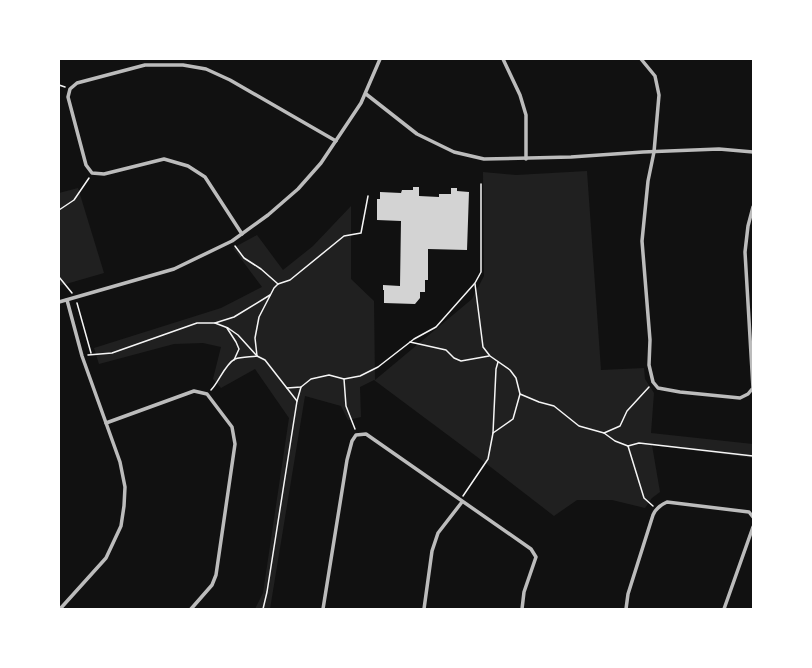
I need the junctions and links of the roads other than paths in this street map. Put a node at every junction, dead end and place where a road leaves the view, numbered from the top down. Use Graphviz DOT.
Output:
graph roads {
  1 [pos="380,59"];
  2 [pos="503,59"];
  3 [pos="641,59"];
  4 [pos="366,94"];
  5 [pos="336,141"];
  6 [pos="654,152"];
  7 [pos="753,152"];
  8 [pos="526,159"];
  9 [pos="753,207"];
  10 [pos="242,234"];
  11 [pos="67,300"];
  12 [pos="59,302"];
  13 [pos="106,423"];
  14 [pos="461,501"];
  15 [pos="753,517"];
  16 [pos="753,527"];
  17 [pos="60,609"];
  18 [pos="191,609"];
  19 [pos="323,609"];
  20 [pos="424,609"];
  21 [pos="522,609"];
  22 [pos="626,609"];
  23 [pos="724,609"];
  1 -- 4 [label="street"];
  2 -- 8 [label="street"];
  3 -- 6 [label="street"];
  4 -- 5 [label="street"];
  4 -- 8 [label="street"];
  5 -- 10 [label="street"];
  5 -- 10 [label="street"];
  6 -- 7 [label="street"];
  6 -- 8 [label="street"];
  6 -- 9 [label="street"];
  10 -- 11 [label="street"];
  11 -- 12 [label="street"];
  11 -- 13 [label="street"];
  13 -- 17 [label="street"];
  13 -- 18 [label="street"];
  14 -- 19 [label="street"];
  14 -- 20 [label="street"];
  14 -- 21 [label="street"];
  15 -- 22 [label="street"];
  16 -- 23 [label="street"];
}
